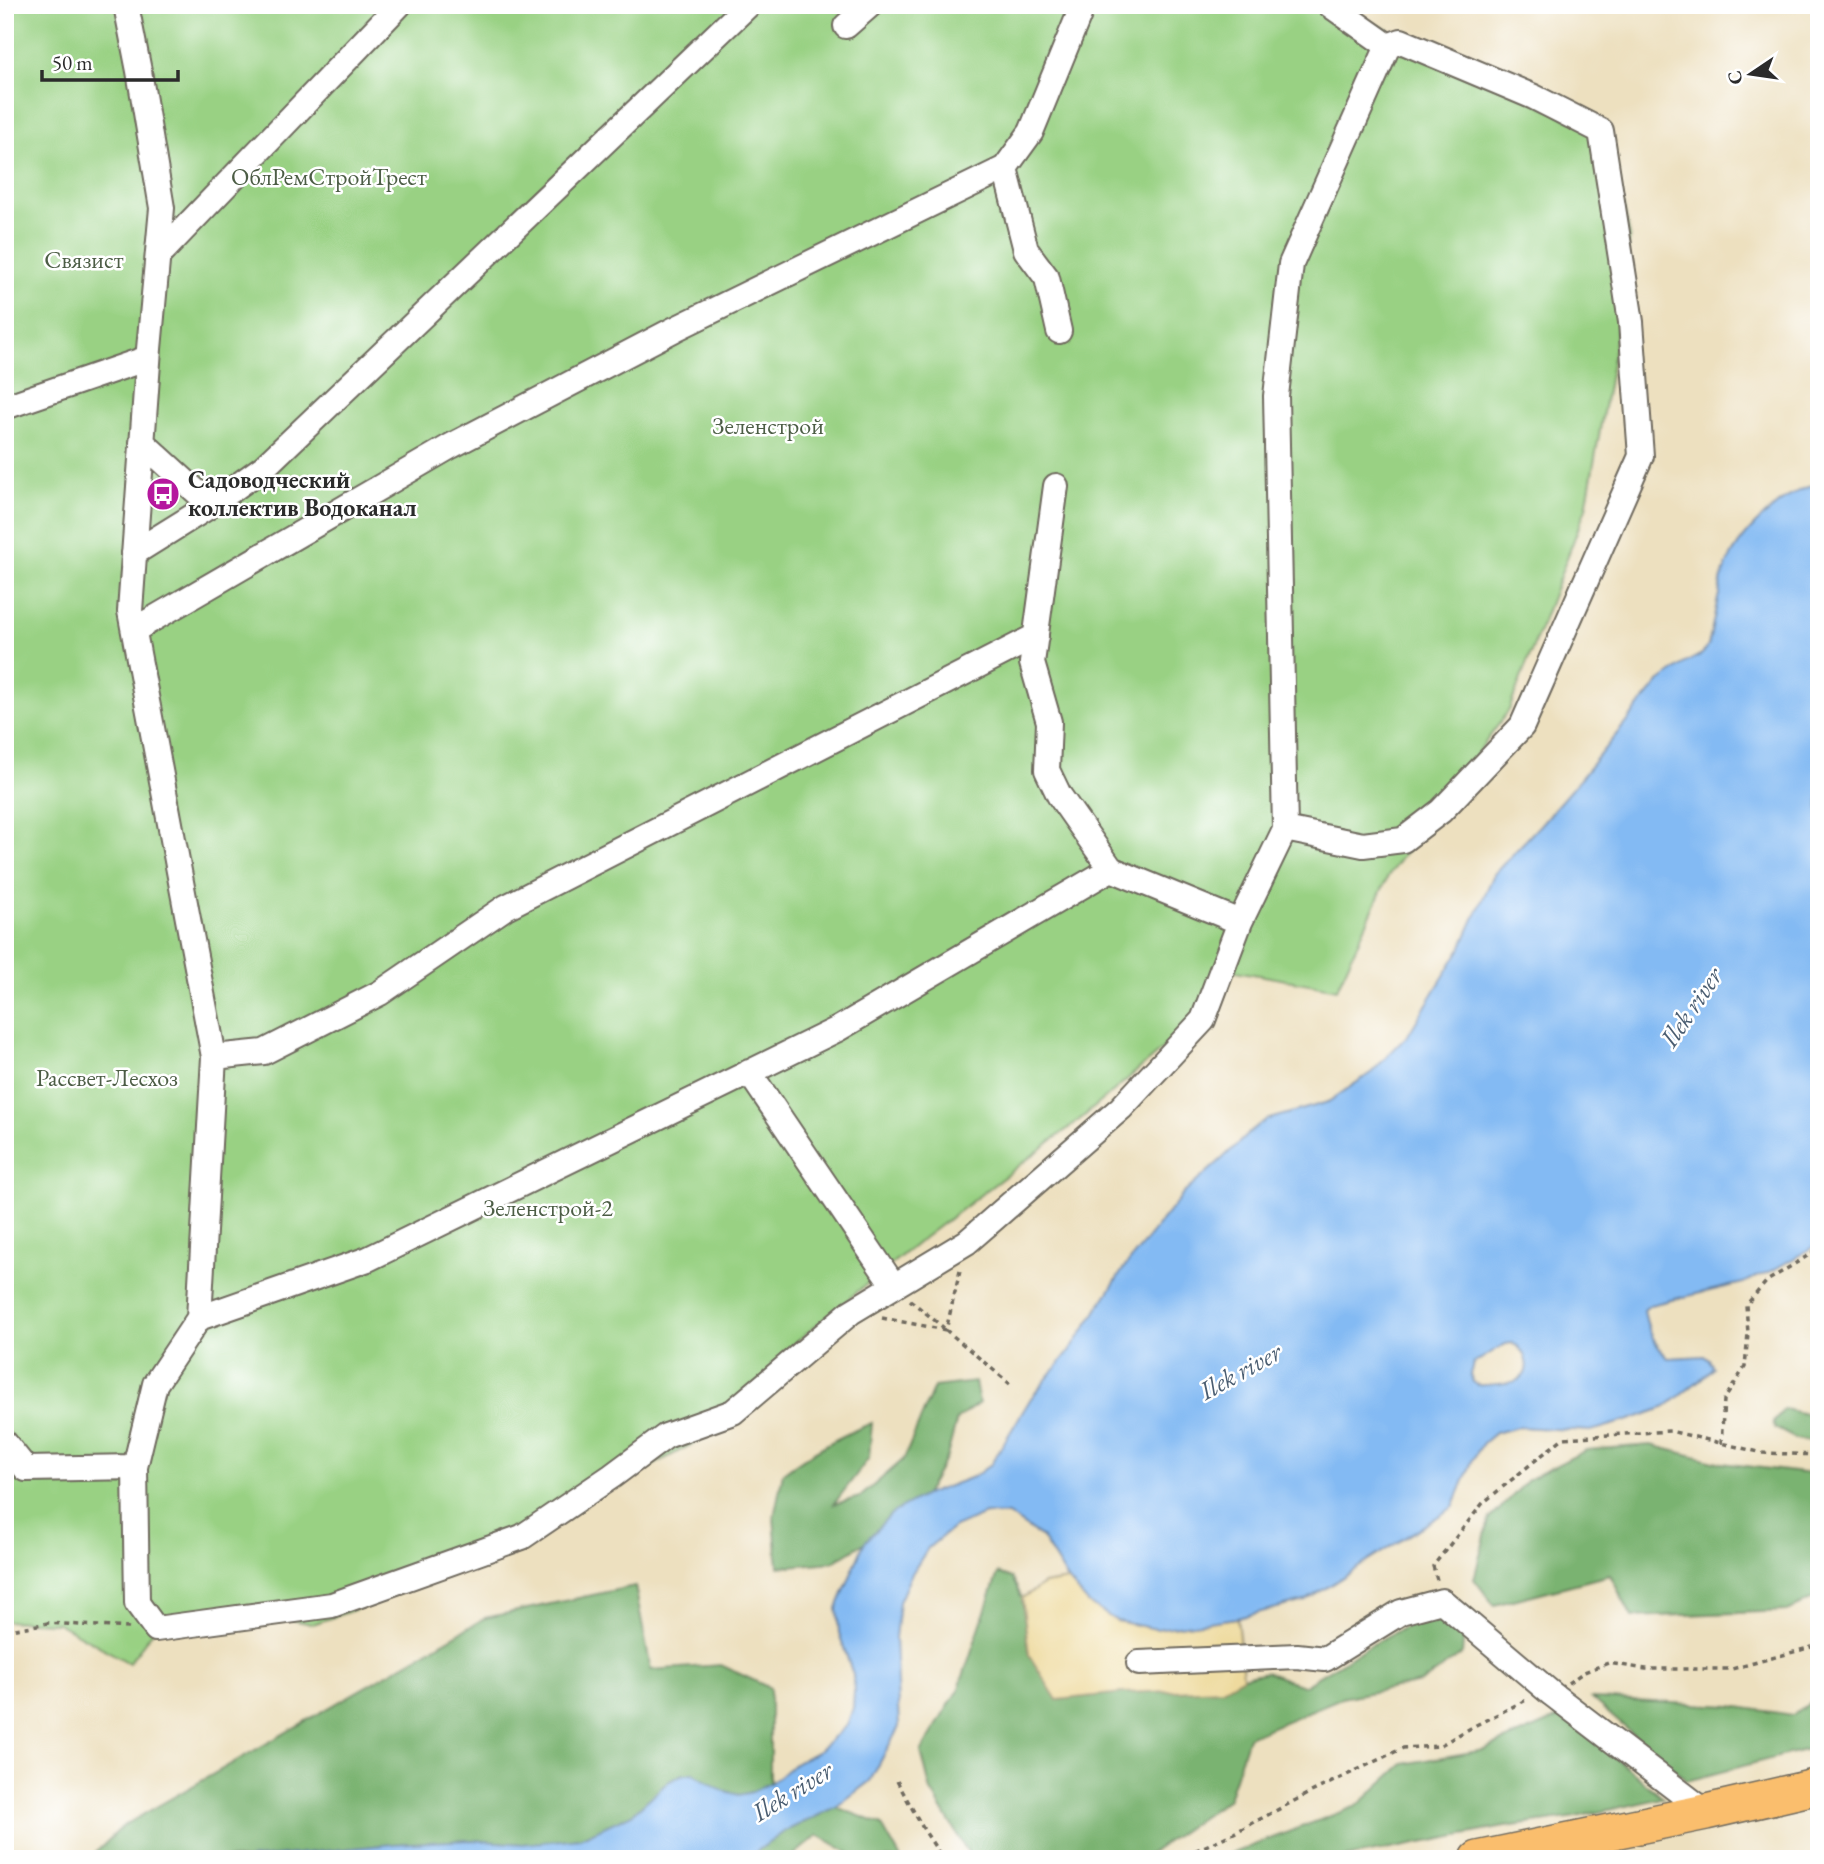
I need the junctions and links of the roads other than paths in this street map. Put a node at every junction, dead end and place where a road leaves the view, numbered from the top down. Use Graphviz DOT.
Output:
graph roads {
  1 [pos="126,5"];
  2 [pos="399,5"];
  3 [pos="748,5"];
  4 [pos="870,5"];
  5 [pos="1083,5"];
  6 [pos="1331,5"];
  7 [pos="846,26"];
  8 [pos="1388,46"];
  9 [pos="1005,168"];
  10 [pos="158,256"];
  11 [pos="1059,331"];
  12 [pos="148,358"];
  13 [pos="5,407"];
  14 [pos="142,442"];
  15 [pos="1056,486"];
  16 [pos="211,505"];
  17 [pos="134,553"];
  18 [pos="134,630"];
  19 [pos="1036,636"];
  20 [pos="1286,830"];
  21 [pos="1111,869"];
  22 [pos="1240,922"];
  23 [pos="214,1057"];
  24 [pos="749,1072"];
  25 [pos="894,1286"];
  26 [pos="199,1318"];
  27 [pos="5,1443"];
  28 [pos="135,1467"];
  29 [pos="1139,1663"];
  30 [pos="1819,1786"];
  31 [pos="1706,1812"];
  32 [pos="1478,1859"];
  1 -- 10 [label="lane"];
  2 -- 10 [label="lane"];
  3 -- 16 [label="lane"];
  4 -- 7 [label="lane"];
  5 -- 9 [label="lane"];
  6 -- 8 [label="lane"];
  8 -- 20 [label="lane"];
  8 -- 20 [label="lane"];
  9 -- 11 [label="lane"];
  9 -- 18 [label="lane"];
  10 -- 12 [label="lane"];
  12 -- 13 [label="lane"];
  12 -- 14 [label="lane"];
  14 -- 16 [label="lane"];
  14 -- 17 [label="lane"];
  15 -- 19 [label="lane"];
  16 -- 17 [label="lane"];
  17 -- 18 [label="lane"];
  18 -- 23 [label="lane"];
  19 -- 21 [label="lane"];
  19 -- 23 [label="lane"];
  20 -- 22 [label="lane"];
  21 -- 22 [label="lane"];
  21 -- 24 [label="lane"];
  22 -- 25 [label="lane"];
  23 -- 26 [label="lane"];
  24 -- 25 [label="lane"];
  24 -- 26 [label="lane"];
  25 -- 28 [label="lane"];
  26 -- 28 [label="lane"];
  27 -- 28 [label="lane"];
  29 -- 31 [label="lane"];
  30 -- 31 [label="highway"];
  31 -- 32 [label="highway"];
}
